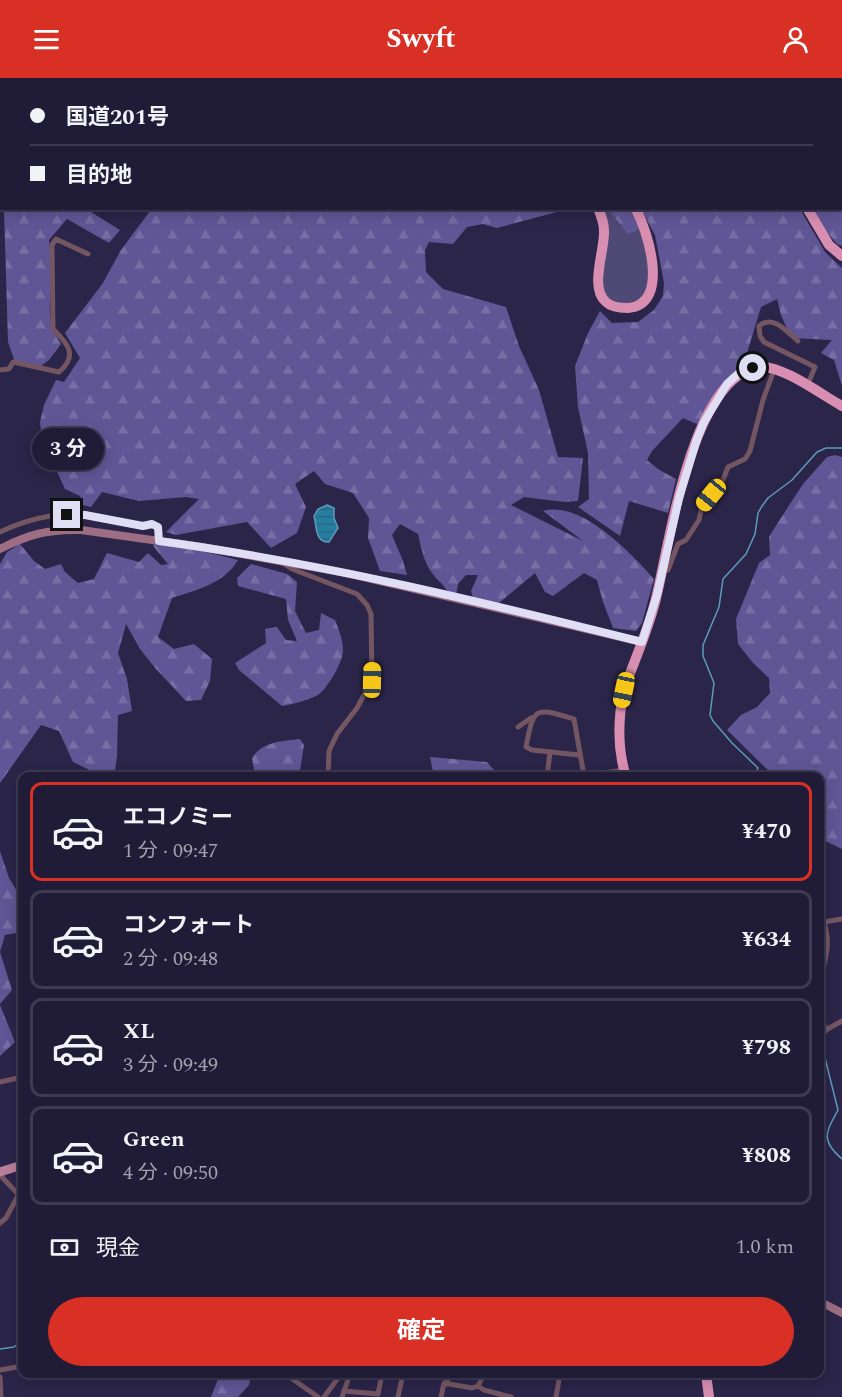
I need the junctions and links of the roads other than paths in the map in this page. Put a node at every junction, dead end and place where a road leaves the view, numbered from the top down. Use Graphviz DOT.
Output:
graph roads {
  1 [pos="599,210"];
  2 [pos="636,210"];
  3 [pos="808,210"];
  4 [pos="88,254"];
  5 [pos="842,256"];
  6 [pos="798,341"];
  7 [pos="774,368"];
  8 [pos="0,370"];
  9 [pos="807,386"];
  10 [pos="842,405"];
  11 [pos="27,521"];
  12 [pos="0,532"];
  13 [pos="28,536"];
  14 [pos="159,541"];
  15 [pos="0,549"];
  16 [pos="277,559"];
  17 [pos="662,570"];
  18 [pos="642,642"];
  19 [pos="534,716"];
  20 [pos="518,728"];
  21 [pos="550,752"];
  22 [pos="579,755"];
  23 [pos="328,772"];
  24 [pos="548,772"];
  25 [pos="583,772"];
  26 [pos="625,772"];
  27 [pos="842,919"];
  28 [pos="824,922"];
  29 [pos="824,962"];
  30 [pos="842,1021"];
  31 [pos="824,1025"];
  32 [pos="826,1030"];
  33 [pos="824,1032"];
  34 [pos="18,1078"];
  35 [pos="0,1082"];
  36 [pos="18,1166"];
  37 [pos="0,1173"];
  38 [pos="18,1194"];
  39 [pos="18,1197"];
  40 [pos="0,1223"];
  41 [pos="824,1304"];
  42 [pos="842,1313"];
  43 [pos="18,1367"];
  44 [pos="0,1370"];
  45 [pos="0,1377"];
  46 [pos="291,1378"];
  47 [pos="338,1378"];
  48 [pos="349,1378"];
  49 [pos="381,1378"];
  50 [pos="402,1378"];
  51 [pos="448,1378"];
  52 [pos="482,1378"];
  53 [pos="559,1378"];
  54 [pos="707,1378"];
  55 [pos="447,1384"];
  56 [pos="478,1386"];
  57 [pos="343,1394"];
  58 [pos="1,1397"];
  59 [pos="318,1397"];
  60 [pos="324,1397"];
  61 [pos="398,1397"];
  62 [pos="441,1397"];
  63 [pos="511,1397"];
  64 [pos="556,1397"];
  65 [pos="709,1397"];
  1 -- 2 [label="highway"];
  3 -- 5 [label="highway"];
  4 -- 8 [label="street"];
  6 -- 9 [label="street"];
  7 -- 9 [label="highway"];
  7 -- 17 [label="street"];
  7 -- 17 [label="highway"];
  9 -- 10 [label="highway"];
  11 -- 12 [label="street"];
  11 -- 13 [label="street"];
  11 -- 14 [label="street"];
  13 -- 14 [label="street"];
  13 -- 15 [label="street"];
  14 -- 16 [label="street"];
  16 -- 18 [label="street"];
  16 -- 23 [label="street"];
  17 -- 18 [label="highway"];
  18 -- 26 [label="highway"];
  19 -- 20 [label="street"];
  19 -- 21 [label="street"];
  19 -- 22 [label="street"];
  21 -- 22 [label="street"];
  21 -- 24 [label="street"];
  22 -- 25 [label="street"];
  27 -- 28 [label="street"];
  28 -- 29 [label="street"];
  30 -- 32 [label="street"];
  31 -- 32 [label="street"];
  32 -- 33 [label="street"];
  34 -- 35 [label="street"];
  36 -- 37 [label="main road"];
  37 -- 38 [label="street"];
  39 -- 40 [label="street"];
  41 -- 42 [label="street"];
  43 -- 44 [label="street"];
  45 -- 58 [label="street"];
  46 -- 59 [label="street"];
  47 -- 60 [label="street"];
  48 -- 57 [label="street"];
  49 -- 57 [label="street"];
  50 -- 61 [label="street"];
  51 -- 55 [label="street"];
  52 -- 56 [label="street"];
  53 -- 64 [label="street"];
  54 -- 65 [label="highway"];
  55 -- 56 [label="street"];
  55 -- 62 [label="street"];
  56 -- 63 [label="street"];
}
